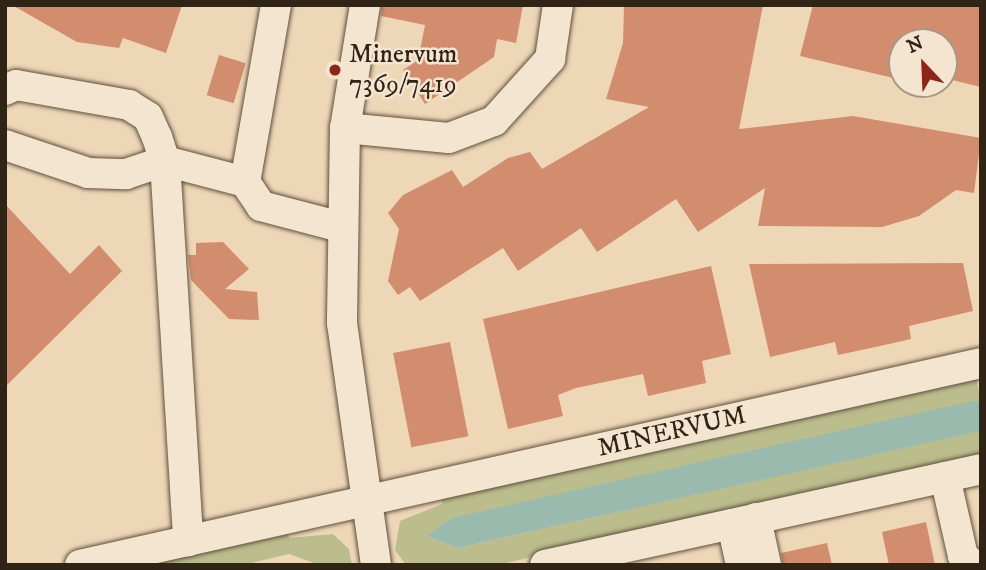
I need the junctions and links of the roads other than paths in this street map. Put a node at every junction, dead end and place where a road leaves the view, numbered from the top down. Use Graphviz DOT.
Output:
graph roads {
  1 [pos="276,5"];
  2 [pos="365,5"];
  3 [pos="558,5"];
  4 [pos="5,90"];
  5 [pos="345,128"];
  6 [pos="5,145"];
  7 [pos="165,162"];
  8 [pos="245,182"];
  9 [pos="341,227"];
  10 [pos="981,363"];
  11 [pos="981,469"];
  12 [pos="945,477"];
  13 [pos="362,502"];
  14 [pos="744,521"];
  15 [pos="188,541"];
  16 [pos="637,555"];
  17 [pos="80,565"];
  18 [pos="376,565"];
  19 [pos="545,565"];
  20 [pos="741,565"];
  21 [pos="766,565"];
  22 [pos="974,565"];
  1 -- 8 [label="street"];
  2 -- 5 [label="street"];
  3 -- 5 [label="street"];
  4 -- 7 [label="street"];
  5 -- 9 [label="street"];
  6 -- 7 [label="street"];
  7 -- 8 [label="street"];
  7 -- 15 [label="street"];
  8 -- 9 [label="street"];
  9 -- 13 [label="street"];
  10 -- 13 [label="street, MINERVUM"];
  11 -- 12 [label="street"];
  12 -- 14 [label="street"];
  12 -- 22 [label="street"];
  13 -- 15 [label="street, MINERVUM"];
  13 -- 18 [label="street"];
  14 -- 16 [label="street"];
  14 -- 20 [label="street"];
  14 -- 21 [label="street"];
  15 -- 17 [label="street, MINERVUM"];
  16 -- 19 [label="street"];
}
